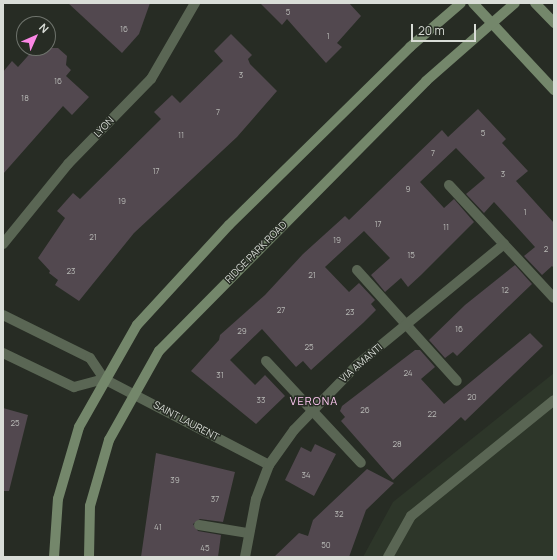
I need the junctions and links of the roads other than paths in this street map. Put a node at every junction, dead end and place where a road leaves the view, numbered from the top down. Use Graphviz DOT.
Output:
graph roads {
  1 [pos="195,3"];
  2 [pos="461,3"];
  3 [pos="473,3"];
  4 [pos="515,3"];
  5 [pos="535,3"];
  6 [pos="493,22"];
  7 [pos="554,23"];
  8 [pos="554,90"];
  9 [pos="449,185"];
  10 [pos="3,244"];
  11 [pos="504,244"];
  12 [pos="356,270"];
  13 [pos="554,298"];
  14 [pos="3,315"];
  15 [pos="407,324"];
  16 [pos="3,353"];
  17 [pos="266,361"];
  18 [pos="104,379"];
  19 [pos="457,381"];
  20 [pos="133,394"];
  21 [pos="554,400"];
  22 [pos="311,410"];
  23 [pos="361,463"];
  24 [pos="269,465"];
  25 [pos="199,525"];
  26 [pos="248,533"];
  27 [pos="54,557"];
  28 [pos="89,557"];
  29 [pos="245,557"];
  30 [pos="388,557"];
  1 -- 10 [label="street, LYON"];
  2 -- 18 [label="street"];
  3 -- 6 [label="street"];
  4 -- 6 [label="street, RIDGE PARK ROAD"];
  5 -- 7 [label="street"];
  6 -- 8 [label="street"];
  6 -- 20 [label="street, RIDGE PARK ROAD"];
  9 -- 11 [label="street"];
  11 -- 13 [label="street"];
  11 -- 15 [label="street, VIA AMANTI"];
  12 -- 15 [label="street"];
  14 -- 18 [label="street, SAINT LAURENT"];
  15 -- 19 [label="street"];
  15 -- 22 [label="street, VIA AMANTI"];
  16 -- 18 [label="street"];
  17 -- 22 [label="street"];
  18 -- 20 [label="street, SAINT LAURENT"];
  18 -- 27 [label="street"];
  20 -- 24 [label="street, SAINT LAURENT"];
  20 -- 28 [label="street, RIDGE PARK ROAD"];
  21 -- 30 [label="street"];
  22 -- 23 [label="street"];
  22 -- 24 [label="street, VIA AMANTI"];
  24 -- 26 [label="street, VIA AMANTI"];
  25 -- 26 [label="street"];
  26 -- 29 [label="street, VIA AMANTI"];
}
